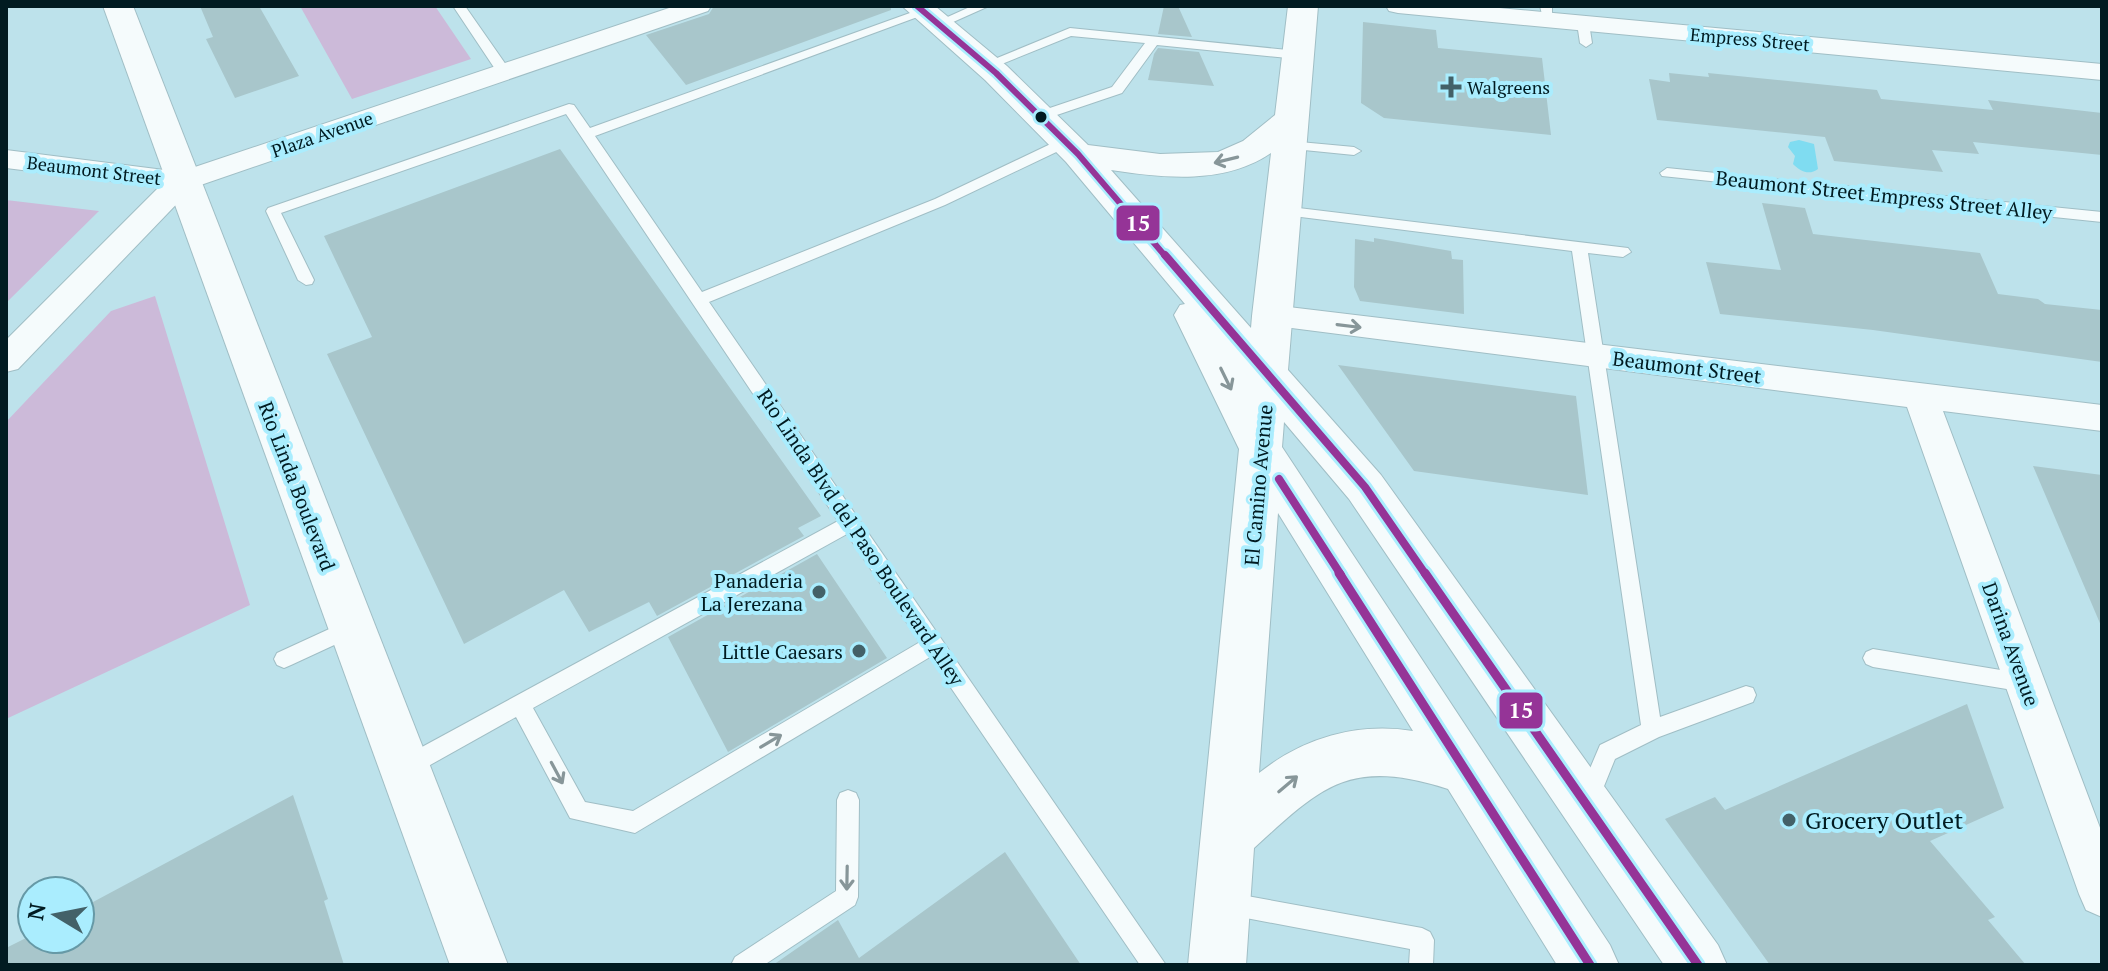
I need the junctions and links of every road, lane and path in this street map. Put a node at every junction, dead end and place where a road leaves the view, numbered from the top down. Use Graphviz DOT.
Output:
graph roads {
  1 [pos="118,6"];
  2 [pos="459,6"];
  3 [pos="699,6"];
  4 [pos="983,6"];
  5 [pos="1303,6"];
  6 [pos="1398,6"];
  7 [pos="1547,13"];
  8 [pos="927,14"];
  9 [pos="1153,41"];
  10 [pos="1298,55"];
  11 [pos="987,65"];
  12 [pos="504,72"];
  13 [pos="2102,72"];
  14 [pos="1040,116"];
  15 [pos="1290,132"];
  16 [pos="587,134"];
  17 [pos="1072,148"];
  18 [pos="1354,151"];
  19 [pos="6,159"];
  20 [pos="1667,173"];
  21 [pos="182,181"];
  22 [pos="1282,211"];
  23 [pos="2102,217"];
  24 [pos="1579,247"];
  25 [pos="1623,252"];
  26 [pos="1167,259"];
  27 [pos="306,280"];
  28 [pos="700,299"];
  29 [pos="1272,316"];
  30 [pos="1596,356"];
  31 [pos="6,360"];
  32 [pos="1267,374"];
  33 [pos="1920,395"];
  34 [pos="2102,418"];
  35 [pos="1261,450"];
  36 [pos="852,522"];
  37 [pos="351,628"];
  38 [pos="935,644"];
  39 [pos="1873,658"];
  40 [pos="284,659"];
  41 [pos="2025,683"];
  42 [pos="1746,695"];
  43 [pos="520,704"];
  44 [pos="1652,730"];
  45 [pos="403,768"];
  46 [pos="1465,770"];
  47 [pos="848,800"];
  48 [pos="1586,805"];
  49 [pos="1229,835"];
  50 [pos="2102,894"];
  51 [pos="1222,902"];
  52 [pos="479,965"];
  53 [pos="743,965"];
  54 [pos="1154,965"];
  55 [pos="1217,965"];
  56 [pos="1421,965"];
  57 [pos="1590,965"];
  58 [pos="1698,965"];
  1 -- 21 [label="main road, Rio Linda Boulevard"];
  2 -- 12 [label="lane"];
  3 -- 12 [label="street, Plaza Avenue"];
  4 -- 8 [label="lane"];
  5 -- 10 [label="main road, El Camino Avenue"];
  6 -- 7 [label="street, Empress Street"];
  7 -- 13 [label="street, Empress Street"];
  8 -- 11 [label="main road"];
  8 -- 16 [label="lane"];
  9 -- 10 [label="lane"];
  9 -- 11 [label="lane"];
  9 -- 14 [label="lane"];
  10 -- 15 [label="main road, El Camino Avenue"];
  11 -- 14 [label="main road"];
  12 -- 21 [label="street, Plaza Avenue"];
  14 -- 17 [label="main road"];
  15 -- 17 [label="main road, one-way"];
  15 -- 18 [label="lane"];
  15 -- 22 [label="main road, El Camino Avenue"];
  16 -- 27 [label="lane, Rio Linda Blvd del Paso Boulevard Alley"];
  16 -- 28 [label="lane, Rio Linda Blvd del Paso Boulevard Alley"];
  17 -- 26 [label="main road"];
  17 -- 28 [label="lane"];
  19 -- 21 [label="street, Beaumont Street"];
  20 -- 23 [label="lane, Beaumont Street Empress Street Alley"];
  21 -- 31 [label="street, Plaza Avenue"];
  21 -- 37 [label="main road, Rio Linda Boulevard"];
  22 -- 24 [label="lane"];
  22 -- 29 [label="main road, El Camino Avenue"];
  24 -- 25 [label="lane"];
  24 -- 30 [label="lane"];
  26 -- 32 [label="main road"];
  26 -- 35 [label="main road, one-way"];
  28 -- 36 [label="lane, Rio Linda Blvd del Paso Boulevard Alley"];
  29 -- 30 [label="street, Beaumont Street, one-way"];
  29 -- 32 [label="main road, El Camino Avenue"];
  30 -- 33 [label="street, Beaumont Street"];
  30 -- 44 [label="lane"];
  32 -- 35 [label="main road, El Camino Avenue"];
  32 -- 48 [label="main road"];
  33 -- 34 [label="street, Beaumont Street"];
  33 -- 41 [label="street, Darina Avenue"];
  35 -- 46 [label="main road"];
  35 -- 49 [label="main road, El Camino Avenue"];
  36 -- 38 [label="lane, Rio Linda Blvd del Paso Boulevard Alley"];
  36 -- 43 [label="lane"];
  37 -- 40 [label="lane"];
  37 -- 45 [label="main road, Rio Linda Boulevard"];
  43 -- 38 [label="lane, one-way"];
  38 -- 54 [label="lane, Rio Linda Blvd del Paso Boulevard Alley"];
  39 -- 41 [label="lane"];
  41 -- 50 [label="street, Darina Avenue"];
  42 -- 44 [label="lane"];
  43 -- 45 [label="lane"];
  44 -- 48 [label="lane"];
  45 -- 52 [label="main road, Rio Linda Boulevard"];
  49 -- 46 [label="main road, one-way"];
  46 -- 57 [label="main road"];
  47 -- 53 [label="lane, one-way"];
  48 -- 58 [label="main road"];
  49 -- 51 [label="main road, El Camino Avenue"];
  51 -- 55 [label="main road, El Camino Avenue"];
  51 -- 56 [label="lane"];
}
